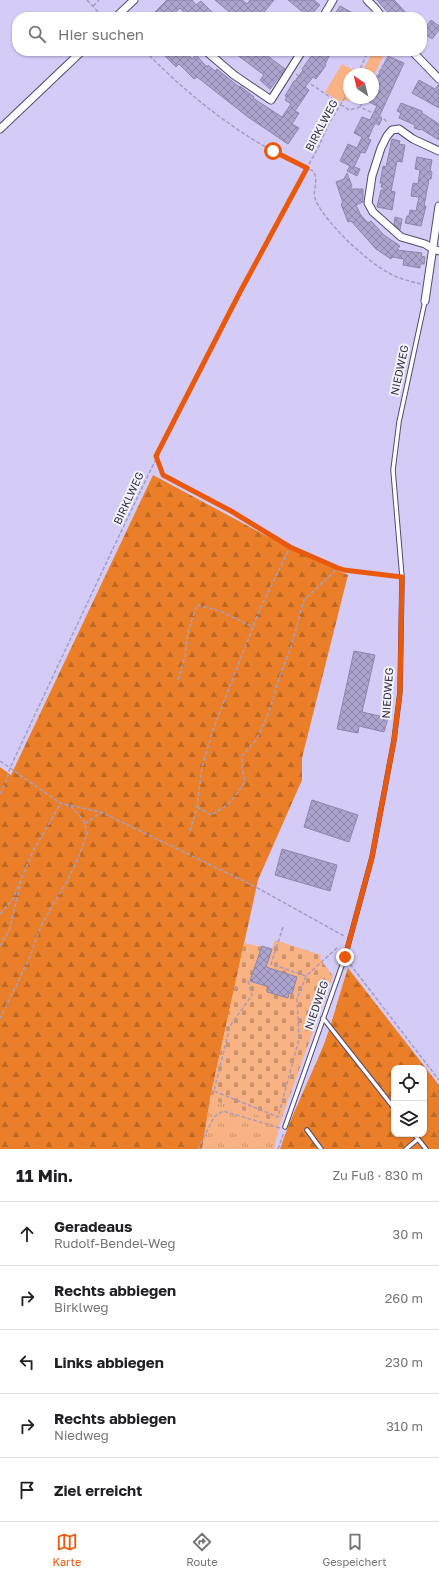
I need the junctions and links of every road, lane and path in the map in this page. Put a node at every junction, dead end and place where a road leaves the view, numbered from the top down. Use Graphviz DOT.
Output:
graph roads {
  1 [pos="87,0"];
  2 [pos="99,0"];
  3 [pos="333,0"];
  4 [pos="367,0"];
  5 [pos="132,1"];
  6 [pos="93,6"];
  7 [pos="98,12"];
  8 [pos="121,12"];
  9 [pos="326,12"];
  10 [pos="378,12"];
  11 [pos="77,56"];
  12 [pos="150,56"];
  13 [pos="212,56"];
  14 [pos="299,56"];
  15 [pos="366,56"];
  16 [pos="388,56"];
  17 [pos="417,56"];
  18 [pos="361,68"];
  19 [pos="290,71"];
  20 [pos="379,72"];
  21 [pos="439,79"];
  22 [pos="343,100"];
  23 [pos="340,104"];
  24 [pos="362,104"];
  25 [pos="360,107"];
  26 [pos="0,129"];
  27 [pos="392,130"];
  28 [pos="439,151"];
  29 [pos="307,168"];
  30 [pos="439,206"];
  31 [pos="436,250"];
  32 [pos="427,286"];
  33 [pos="425,301"];
  34 [pos="156,456"];
  35 [pos="290,547"];
  36 [pos="338,568"];
  37 [pos="402,577"];
  38 [pos="253,627"];
  39 [pos="178,680"];
  40 [pos="0,761"];
  41 [pos="10,768"];
  42 [pos="0,794"];
  43 [pos="60,803"];
  44 [pos="197,807"];
  45 [pos="101,812"];
  46 [pos="85,824"];
  47 [pos="190,831"];
  48 [pos="23,875"];
  49 [pos="0,914"];
  50 [pos="283,927"];
  51 [pos="350,938"];
  52 [pos="0,946"];
  53 [pos="338,948"];
  54 [pos="345,957"];
  55 [pos="306,976"];
  56 [pos="248,981"];
  57 [pos="323,1018"];
  58 [pos="0,1019"];
  59 [pos="439,1080"];
  60 [pos="391,1104"];
  61 [pos="285,1127"];
  62 [pos="306,1130"];
  63 [pos="418,1139"];
  64 [pos="198,1149"];
  65 [pos="278,1149"];
  66 [pos="321,1149"];
  67 [pos="406,1149"];
  68 [pos="426,1149"];
  1 -- 6 [label="path"];
  2 -- 6 [label="path"];
  3 -- 9 [label="street"];
  4 -- 10 [label="street"];
  5 -- 8 [label="street"];
  6 -- 7 [label="path"];
  11 -- 26 [label="street"];
  12 -- 29 [label="path"];
  13 -- 19 [label="street"];
  14 -- 19 [label="street"];
  15 -- 18 [label="path"];
  16 -- 20 [label="path"];
  17 -- 21 [label="street"];
  19 -- 23 [label="path"];
  22 -- 23 [label="path, BIRKLWEG"];
  23 -- 25 [label="path"];
  23 -- 29 [label="path, BIRKLWEG"];
  24 -- 25 [label="path"];
  25 -- 27 [label="path"];
  27 -- 28 [label="street"];
  27 -- 31 [label="street"];
  29 -- 32 [label="path"];
  29 -- 34 [label="path, BIRKLWEG"];
  30 -- 31 [label="street, NIEDWEG"];
  31 -- 32 [label="street, NIEDWEG"];
  32 -- 33 [label="street, NIEDWEG"];
  33 -- 37 [label="lane, NIEDWEG"];
  34 -- 35 [label="path"];
  34 -- 41 [label="path, BIRKLWEG"];
  35 -- 36 [label="path"];
  35 -- 38 [label="path"];
  36 -- 37 [label="path"];
  36 -- 44 [label="path"];
  37 -- 51 [label="lane, NIEDWEG"];
  38 -- 39 [label="path"];
  38 -- 44 [label="path"];
  40 -- 41 [label="path"];
  41 -- 42 [label="path, BIRKLWEG"];
  41 -- 43 [label="path"];
  43 -- 45 [label="path"];
  43 -- 46 [label="path"];
  43 -- 48 [label="path"];
  44 -- 47 [label="path"];
  45 -- 46 [label="path"];
  45 -- 51 [label="path"];
  46 -- 58 [label="path"];
  48 -- 49 [label="path"];
  48 -- 52 [label="path"];
  50 -- 55 [label="path"];
  51 -- 54 [label="lane, NIEDWEG"];
  53 -- 55 [label="path"];
  54 -- 57 [label="lane, NIEDWEG"];
  54 -- 59 [label="path"];
  55 -- 56 [label="path"];
  57 -- 60 [label="lane"];
  57 -- 61 [label="lane, NIEDWEG"];
  62 -- 66 [label="lane"];
  63 -- 67 [label="lane"];
  63 -- 68 [label="lane"];
  64 -- 65 [label="path"];
}
